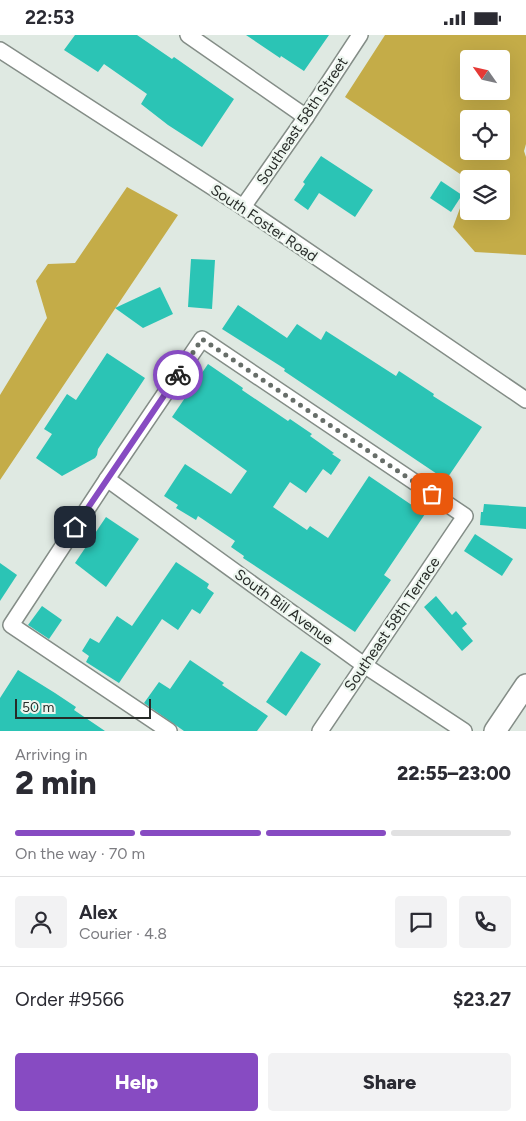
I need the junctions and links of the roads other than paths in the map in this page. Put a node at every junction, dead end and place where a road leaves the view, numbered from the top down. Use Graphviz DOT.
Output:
graph roads {
  1 [pos="188,35"];
  2 [pos="360,35"];
  3 [pos="0,50"];
  4 [pos="306,117"];
  5 [pos="243,207"];
  6 [pos="526,400"];
  7 [pos="107,479"];
  8 [pos="364,665"];
  9 [pos="526,685"];
  10 [pos="169,731"];
  11 [pos="320,731"];
  12 [pos="464,731"];
  13 [pos="495,731"];
  1 -- 4 [label="street"];
  2 -- 4 [label="street, Southeast 58th Street"];
  3 -- 5 [label="street, South Foster Road"];
  4 -- 5 [label="street, Southeast 58th Street"];
  5 -- 6 [label="street, South Foster Road"];
  7 -- 8 [label="street, South Bill Avenue"];
  7 -- 8 [label="street, Southeast 58th Terrace"];
  7 -- 10 [label="street"];
  8 -- 11 [label="street, Southeast 58th Terrace"];
  8 -- 12 [label="street, South Bill Avenue"];
  9 -- 13 [label="main road"];
}
